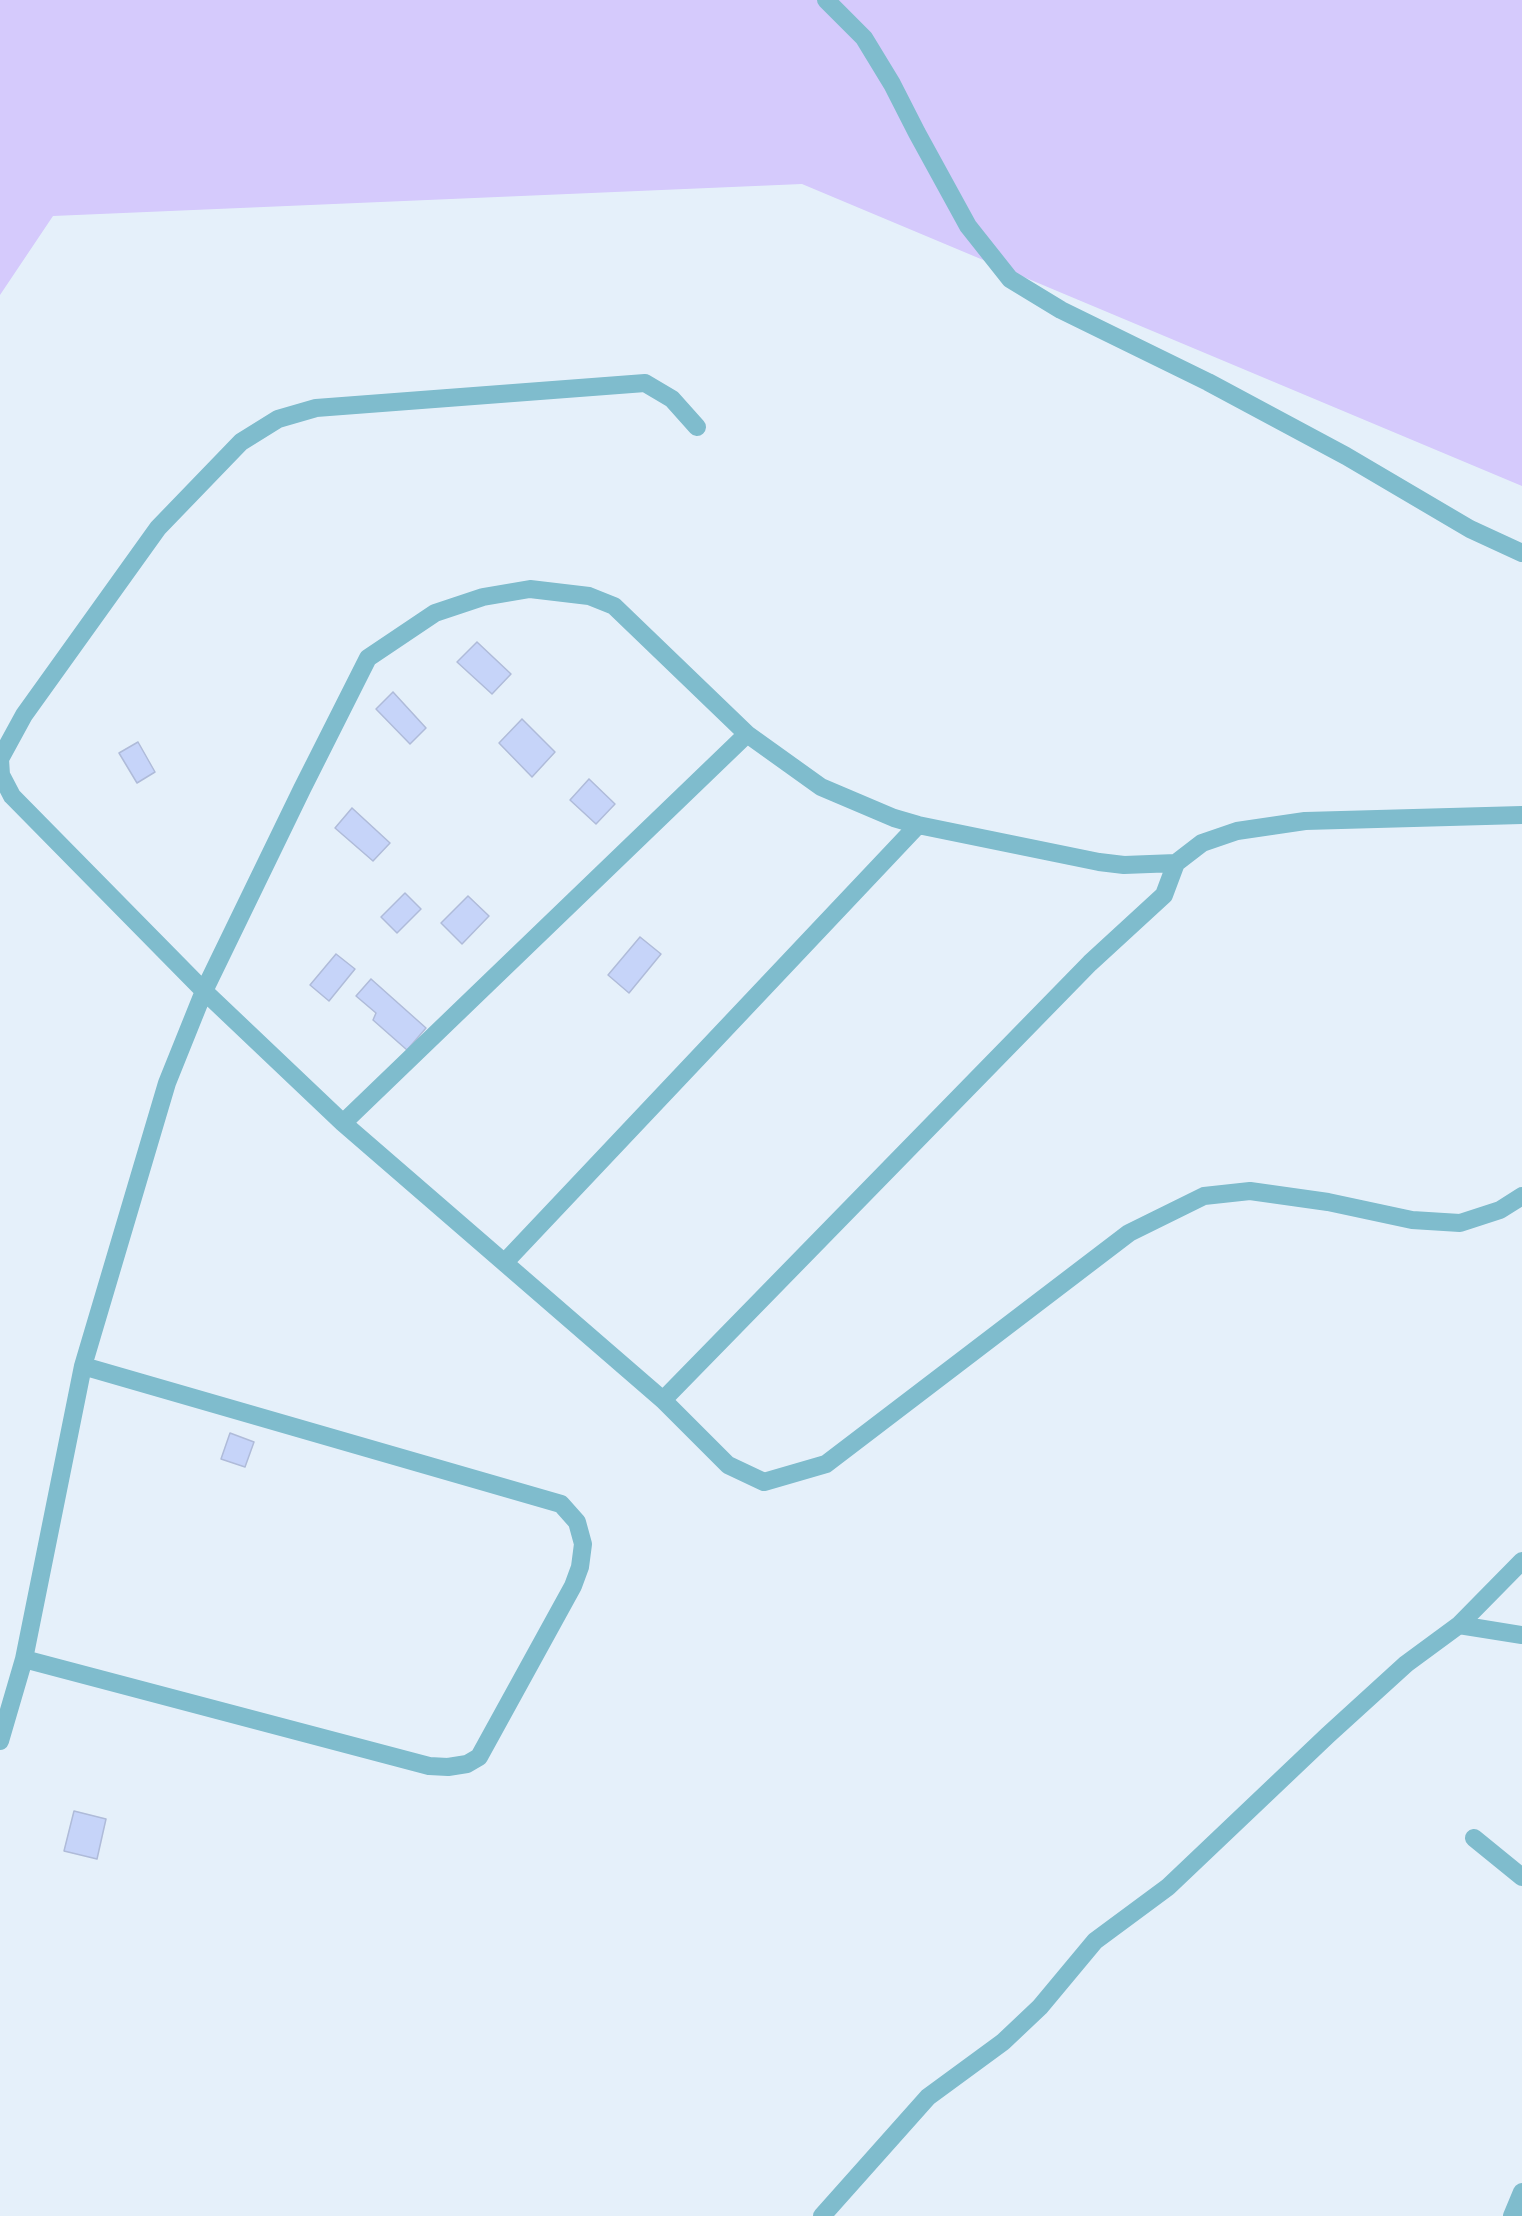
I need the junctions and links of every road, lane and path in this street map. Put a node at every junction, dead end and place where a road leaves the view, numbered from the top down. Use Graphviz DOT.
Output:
graph roads {
  1 [pos="826,0"];
  2 [pos="698,427"];
  3 [pos="1522,553"];
  4 [pos="747,734"];
  5 [pos="1522,815"];
  6 [pos="918,825"];
  7 [pos="1176,863"];
  8 [pos="204,992"];
  9 [pos="343,1123"];
  10 [pos="1522,1196"];
  11 [pos="505,1262"];
  12 [pos="83,1366"];
  13 [pos="663,1400"];
  14 [pos="1522,1561"];
  15 [pos="1459,1625"];
  16 [pos="1522,1635"];
  17 [pos="24,1659"];
  18 [pos="0,1741"];
  19 [pos="1474,1838"];
  20 [pos="1522,1877"];
  21 [pos="1522,2192"];
  22 [pos="822,2216"];
  23 [pos="1512,2216"];
  1 -- 3 [label="street"];
  2 -- 8 [label="street"];
  4 -- 6 [label="street"];
  4 -- 8 [label="street"];
  4 -- 9 [label="street"];
  5 -- 7 [label="street"];
  6 -- 7 [label="street"];
  6 -- 11 [label="street"];
  7 -- 13 [label="street"];
  8 -- 9 [label="street"];
  8 -- 12 [label="street"];
  9 -- 11 [label="street"];
  10 -- 13 [label="street"];
  11 -- 13 [label="street"];
  12 -- 17 [label="street"];
  12 -- 17 [label="street"];
  14 -- 15 [label="street"];
  15 -- 16 [label="street"];
  15 -- 22 [label="street"];
  17 -- 18 [label="street"];
  19 -- 20 [label="street"];
  21 -- 23 [label="street"];
}
